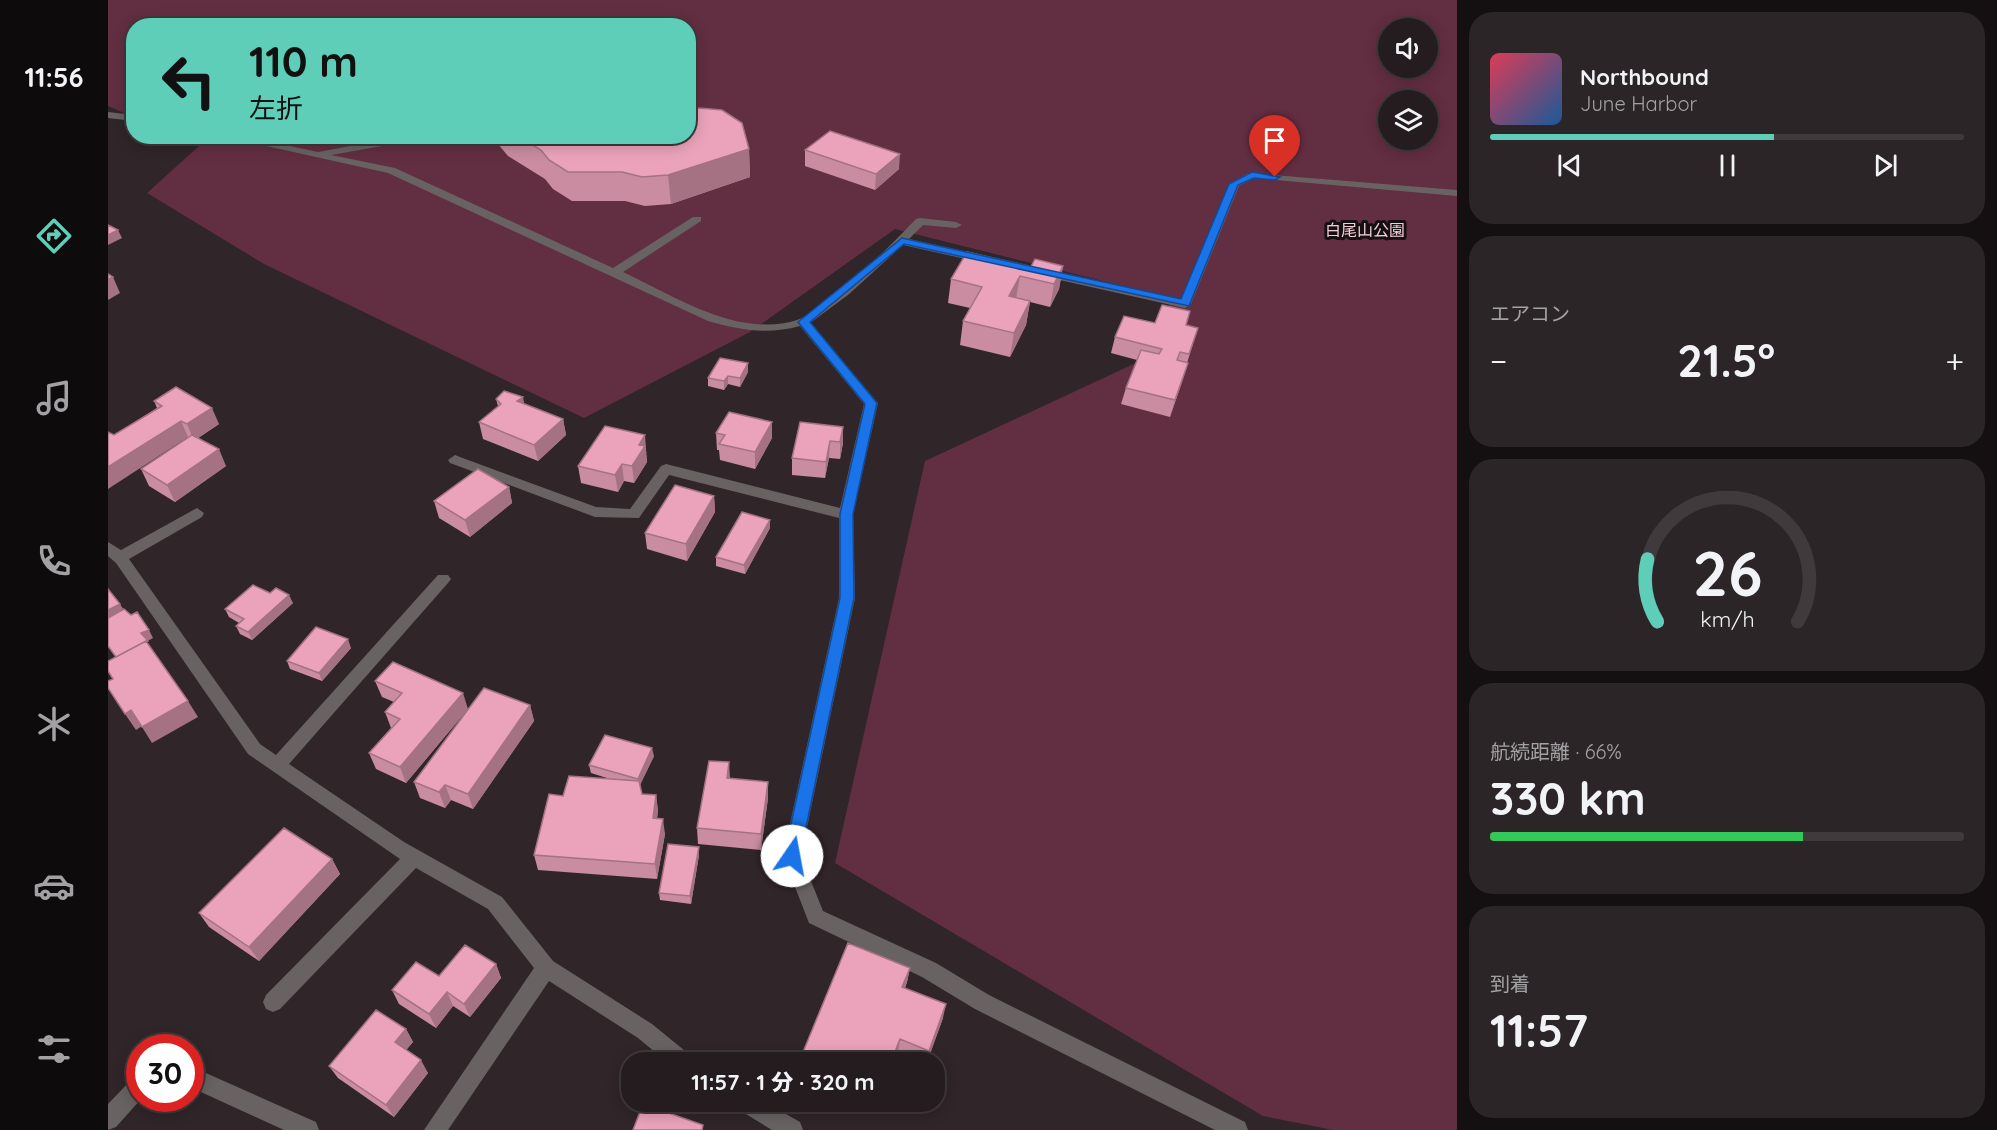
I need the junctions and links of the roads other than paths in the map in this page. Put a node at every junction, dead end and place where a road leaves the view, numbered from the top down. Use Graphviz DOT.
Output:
graph roads {
  1 [pos="108,115"];
  2 [pos="126,117"];
  3 [pos="262,144"];
  4 [pos="376,144"];
  5 [pos="311,155"];
  6 [pos="1457,193"];
  7 [pos="697,219"];
  8 [pos="956,225"];
  9 [pos="902,241"];
  10 [pos="614,273"];
  11 [pos="803,322"];
  12 [pos="455,460"];
  13 [pos="197,513"];
  14 [pos="846,514"];
  15 [pos="114,552"];
  16 [pos="443,579"];
  17 [pos="278,765"];
  18 [pos="414,857"];
  19 [pos="546,968"];
  20 [pos="273,1002"];
  21 [pos="671,1052"];
  22 [pos="204,1082"];
  23 [pos="126,1100"];
  24 [pos="762,1112"];
  25 [pos="108,1119"];
  26 [pos="309,1130"];
  27 [pos="435,1130"];
  28 [pos="792,1130"];
  29 [pos="1237,1130"];
  1 -- 2 [label="street"];
  3 -- 5 [label="street"];
  4 -- 5 [label="street"];
  5 -- 10 [label="street"];
  6 -- 9 [label="street"];
  7 -- 10 [label="street"];
  8 -- 9 [label="street"];
  9 -- 11 [label="street"];
  10 -- 11 [label="street"];
  11 -- 14 [label="street"];
  12 -- 14 [label="street"];
  13 -- 15 [label="street"];
  14 -- 29 [label="street"];
  15 -- 17 [label="street"];
  16 -- 17 [label="street"];
  17 -- 18 [label="street"];
  18 -- 19 [label="street"];
  18 -- 20 [label="street"];
  19 -- 21 [label="street"];
  19 -- 27 [label="street"];
  22 -- 26 [label="street"];
  23 -- 25 [label="street"];
  24 -- 28 [label="street"];
}
